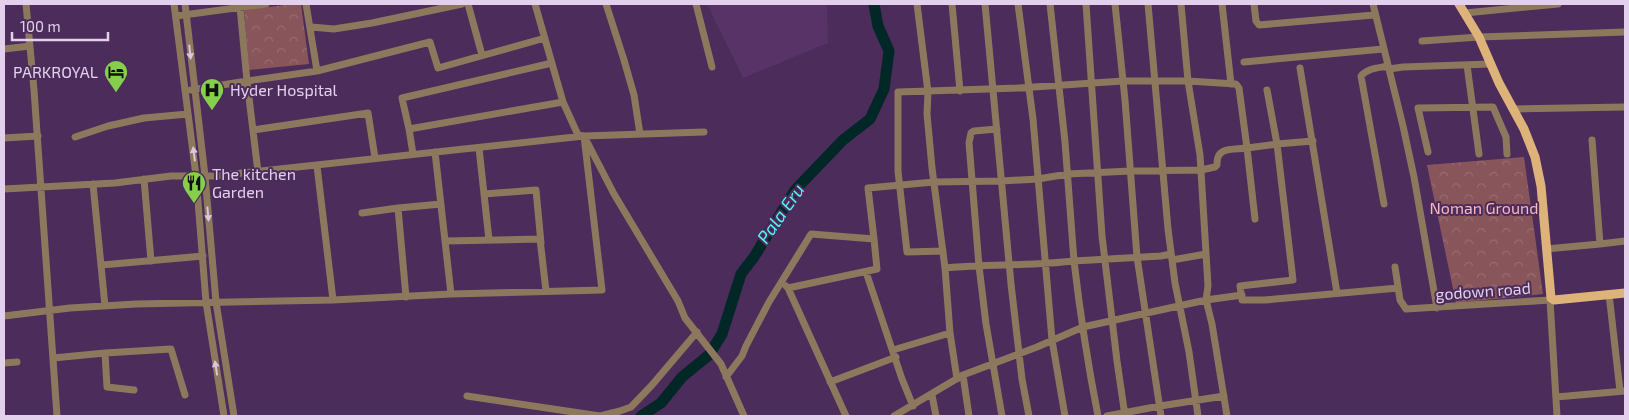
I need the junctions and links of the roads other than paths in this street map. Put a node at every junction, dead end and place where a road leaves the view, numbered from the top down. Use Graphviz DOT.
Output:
graph roads {
  1 [pos="26,4"];
  2 [pos="174,4"];
  3 [pos="185,4"];
  4 [pos="266,4"];
  5 [pos="306,4"];
  6 [pos="462,4"];
  7 [pos="468,4"];
  8 [pos="535,4"];
  9 [pos="606,4"];
  10 [pos="696,4"];
  11 [pos="916,4"];
  12 [pos="952,4"];
  13 [pos="985,4"];
  14 [pos="1018,4"];
  15 [pos="1050,4"];
  16 [pos="1086,4"];
  17 [pos="1115,4"];
  18 [pos="1148,4"];
  19 [pos="1181,4"];
  20 [pos="1222,4"];
  21 [pos="1254,4"];
  22 [pos="1373,4"];
  23 [pos="1459,4"];
  24 [pos="1558,4"];
  25 [pos="240,7"];
  26 [pos="1374,14"];
  27 [pos="1465,14"];
  28 [pos="186,15"];
  29 [pos="176,16"];
  30 [pos="310,27"];
  31 [pos="1625,32"];
  32 [pos="1479,37"];
  33 [pos="545,38"];
  34 [pos="1422,41"];
  35 [pos="30,46"];
  36 [pos="4,48"];
  37 [pos="1383,49"];
  38 [pos="482,55"];
  39 [pos="1244,62"];
  40 [pos="552,63"];
  41 [pos="1490,64"];
  42 [pos="1467,65"];
  43 [pos="712,67"];
  44 [pos="1300,68"];
  45 [pos="1389,68"];
  46 [pos="317,71"];
  47 [pos="248,81"];
  48 [pos="1123,81"];
  49 [pos="1154,81"];
  50 [pos="1188,81"];
  51 [pos="1091,84"];
  52 [pos="1231,84"];
  53 [pos="1058,85"];
  54 [pos="1028,88"];
  55 [pos="195,90"];
  56 [pos="993,90"];
  57 [pos="1267,90"];
  58 [pos="185,91"];
  59 [pos="960,91"];
  60 [pos="928,92"];
  61 [pos="563,102"];
  62 [pos="1472,107"];
  63 [pos="1625,107"];
  64 [pos="1513,109"];
  65 [pos="188,114"];
  66 [pos="409,129"];
  67 [pos="253,130"];
  68 [pos="997,130"];
  69 [pos="704,132"];
  70 [pos="640,134"];
  71 [pos="38,136"];
  72 [pos="584,136"];
  73 [pos="75,137"];
  74 [pos="4,138"];
  75 [pos="1592,140"];
  76 [pos="1312,141"];
  77 [pos="1277,144"];
  78 [pos="479,148"];
  79 [pos="1247,148"];
  80 [pos="435,152"];
  81 [pos="1428,152"];
  82 [pos="413,154"];
  83 [pos="1479,154"];
  84 [pos="1507,154"];
  85 [pos="375,158"];
  86 [pos="317,166"];
  87 [pos="1201,170"];
  88 [pos="1131,171"];
  89 [pos="1164,171"];
  90 [pos="258,172"];
  91 [pos="1098,173"];
  92 [pos="1068,174"];
  93 [pos="196,176"];
  94 [pos="205,176"];
  95 [pos="1038,178"];
  96 [pos="144,179"];
  97 [pos="1002,181"];
  98 [pos="934,182"];
  99 [pos="972,182"];
  100 [pos="93,184"];
  101 [pos="41,186"];
  102 [pos="900,186"];
  103 [pos="4,189"];
  104 [pos="484,194"];
  105 [pos="441,204"];
  106 [pos="1384,204"];
  107 [pos="398,208"];
  108 [pos="362,213"];
  109 [pos="1254,219"];
  110 [pos="874,239"];
  111 [pos="489,240"];
  112 [pos="1625,240"];
  113 [pos="445,241"];
  114 [pos="541,243"];
  115 [pos="1600,244"];
  116 [pos="1546,249"];
  117 [pos="943,251"];
  118 [pos="1206,254"];
  119 [pos="203,256"];
  120 [pos="1137,257"];
  121 [pos="1172,257"];
  122 [pos="1105,259"];
  123 [pos="151,261"];
  124 [pos="1074,261"];
  125 [pos="1009,264"];
  126 [pos="1045,264"];
  127 [pos="102,265"];
  128 [pos="979,266"];
  129 [pos="1394,267"];
  130 [pos="945,268"];
  131 [pos="866,272"];
  132 [pos="780,283"];
  133 [pos="788,288"];
  134 [pos="1398,288"];
  135 [pos="546,291"];
  136 [pos="1337,293"];
  137 [pos="1625,293"];
  138 [pos="451,294"];
  139 [pos="1609,294"];
  140 [pos="1242,295"];
  141 [pos="406,297"];
  142 [pos="1550,299"];
  143 [pos="333,300"];
  144 [pos="1206,300"];
  145 [pos="206,302"];
  146 [pos="216,302"];
  147 [pos="105,306"];
  148 [pos="1180,306"];
  149 [pos="1437,308"];
  150 [pos="50,311"];
  151 [pos="1145,313"];
  152 [pos="4,316"];
  153 [pos="1113,321"];
  154 [pos="1083,327"];
  155 [pos="697,332"];
  156 [pos="950,333"];
  157 [pos="1052,340"];
  158 [pos="105,353"];
  159 [pos="894,354"];
  160 [pos="1020,354"];
  161 [pos="54,358"];
  162 [pos="17,362"];
  163 [pos="4,364"];
  164 [pos="992,364"];
  165 [pos="726,377"];
  166 [pos="960,377"];
  167 [pos="830,382"];
  168 [pos="134,390"];
  169 [pos="1623,391"];
  170 [pos="932,394"];
  171 [pos="185,395"];
  172 [pos="467,396"];
  173 [pos="1224,396"];
  174 [pos="1556,398"];
  175 [pos="1196,401"];
  176 [pos="913,406"];
  177 [pos="1160,406"];
  178 [pos="904,414"];
  179 [pos="1125,414"];
  180 [pos="57,416"];
  181 [pos="224,416"];
  182 [pos="234,416"];
  183 [pos="744,416"];
  184 [pos="846,416"];
  185 [pos="894,416"];
  186 [pos="936,416"];
  187 [pos="969,416"];
  188 [pos="1002,416"];
  189 [pos="1029,416"];
  190 [pos="1066,416"];
  191 [pos="1098,416"];
  192 [pos="1108,416"];
  193 [pos="1161,416"];
  194 [pos="1198,416"];
  195 [pos="1227,416"];
  196 [pos="1557,416"];
  1 -- 35 [label="street"];
  2 -- 29 [label="street"];
  3 -- 28 [label="street"];
  4 -- 25 [label="street"];
  5 -- 30 [label="street"];
  6 -- 30 [label="street"];
  7 -- 38 [label="street"];
  8 -- 33 [label="street"];
  9 -- 70 [label="street"];
  10 -- 43 [label="street"];
  11 -- 60 [label="street"];
  12 -- 59 [label="street"];
  13 -- 56 [label="street"];
  14 -- 54 [label="street"];
  15 -- 53 [label="street"];
  16 -- 51 [label="street"];
  17 -- 48 [label="street"];
  18 -- 49 [label="street"];
  19 -- 50 [label="street"];
  20 -- 52 [label="street"];
  21 -- 26 [label="street"];
  22 -- 26 [label="street"];
  23 -- 27 [label="main road"];
  24 -- 27 [label="street"];
  25 -- 28 [label="street"];
  25 -- 47 [label="street"];
  26 -- 37 [label="street"];
  27 -- 32 [label="main road"];
  28 -- 29 [label="street"];
  28 -- 55 [label="street, one-way"];
  29 -- 58 [label="street"];
  30 -- 46 [label="street"];
  31 -- 32 [label="street"];
  32 -- 34 [label="street"];
  32 -- 41 [label="main road"];
  33 -- 38 [label="street"];
  33 -- 40 [label="street"];
  35 -- 36 [label="street"];
  35 -- 71 [label="street"];
  37 -- 39 [label="street"];
  37 -- 45 [label="street"];
  38 -- 46 [label="street"];
  40 -- 61 [label="street"];
  40 -- 66 [label="street"];
  41 -- 42 [label="street"];
  41 -- 64 [label="main road"];
  42 -- 45 [label="street"];
  42 -- 62 [label="street"];
  44 -- 76 [label="street"];
  45 -- 106 [label="street"];
  45 -- 149 [label="street"];
  46 -- 47 [label="street"];
  47 -- 55 [label="street"];
  47 -- 67 [label="street"];
  48 -- 49 [label="street"];
  48 -- 51 [label="street"];
  48 -- 88 [label="street"];
  49 -- 50 [label="street"];
  49 -- 89 [label="street"];
  50 -- 52 [label="street"];
  50 -- 87 [label="street"];
  51 -- 53 [label="street"];
  51 -- 91 [label="street"];
  52 -- 79 [label="street"];
  53 -- 54 [label="street"];
  53 -- 92 [label="street"];
  54 -- 56 [label="street"];
  54 -- 95 [label="street"];
  55 -- 58 [label="street"];
  55 -- 94 [label="street"];
  56 -- 59 [label="street"];
  56 -- 68 [label="street"];
  57 -- 77 [label="street"];
  58 -- 65 [label="street"];
  59 -- 60 [label="street"];
  60 -- 98 [label="street"];
  60 -- 102 [label="street"];
  61 -- 66 [label="street"];
  61 -- 72 [label="street"];
  62 -- 81 [label="street"];
  62 -- 83 [label="street"];
  62 -- 84 [label="street"];
  63 -- 64 [label="street"];
  64 -- 116 [label="main road"];
  65 -- 73 [label="street"];
  93 -- 65 [label="street, one-way"];
  66 -- 82 [label="street"];
  67 -- 85 [label="street"];
  67 -- 90 [label="street"];
  68 -- 97 [label="street"];
  68 -- 99 [label="street"];
  69 -- 70 [label="street"];
  70 -- 72 [label="street"];
  71 -- 74 [label="street"];
  71 -- 101 [label="street"];
  72 -- 78 [label="street"];
  72 -- 135 [label="street"];
  72 -- 155 [label="street"];
  75 -- 115 [label="street"];
  76 -- 77 [label="street"];
  76 -- 136 [label="street"];
  77 -- 79 [label="street"];
  77 -- 140 [label="street"];
  78 -- 80 [label="street"];
  78 -- 104 [label="street"];
  79 -- 87 [label="street"];
  79 -- 109 [label="street"];
  80 -- 82 [label="street"];
  80 -- 105 [label="street"];
  82 -- 85 [label="street"];
  85 -- 86 [label="street"];
  86 -- 90 [label="street"];
  86 -- 143 [label="street"];
  87 -- 89 [label="street"];
  87 -- 118 [label="street"];
  88 -- 89 [label="street"];
  88 -- 91 [label="street"];
  88 -- 120 [label="street"];
  89 -- 121 [label="street"];
  90 -- 94 [label="street"];
  91 -- 92 [label="street"];
  91 -- 122 [label="street"];
  92 -- 95 [label="street"];
  92 -- 124 [label="street"];
  93 -- 94 [label="street"];
  93 -- 96 [label="street"];
  93 -- 119 [label="street"];
  94 -- 146 [label="street, one-way"];
  95 -- 97 [label="street"];
  95 -- 126 [label="street"];
  96 -- 100 [label="street"];
  96 -- 123 [label="street"];
  97 -- 99 [label="street"];
  97 -- 125 [label="street"];
  98 -- 99 [label="street"];
  98 -- 102 [label="street"];
  98 -- 117 [label="street"];
  99 -- 128 [label="street"];
  100 -- 101 [label="street"];
  100 -- 127 [label="street"];
  101 -- 103 [label="street"];
  101 -- 150 [label="street"];
  102 -- 110 [label="street"];
  102 -- 117 [label="street"];
  104 -- 111 [label="street"];
  104 -- 114 [label="street"];
  105 -- 107 [label="street"];
  105 -- 113 [label="street"];
  107 -- 108 [label="street"];
  107 -- 141 [label="street"];
  110 -- 131 [label="street"];
  110 -- 132 [label="street"];
  111 -- 113 [label="street"];
  111 -- 114 [label="street"];
  112 -- 115 [label="street"];
  113 -- 138 [label="street"];
  114 -- 135 [label="street"];
  115 -- 116 [label="street"];
  116 -- 142 [label="main road"];
  117 -- 130 [label="street"];
  118 -- 121 [label="street"];
  118 -- 144 [label="street"];
  119 -- 123 [label="street"];
  119 -- 145 [label="street"];
  120 -- 121 [label="street"];
  120 -- 122 [label="street"];
  120 -- 151 [label="street"];
  121 -- 148 [label="street"];
  122 -- 124 [label="street"];
  122 -- 153 [label="street"];
  123 -- 127 [label="street"];
  124 -- 126 [label="street"];
  124 -- 154 [label="street"];
  125 -- 126 [label="street"];
  125 -- 128 [label="street"];
  125 -- 160 [label="street"];
  126 -- 157 [label="street"];
  127 -- 147 [label="street"];
  128 -- 130 [label="street"];
  128 -- 164 [label="street"];
  129 -- 134 [label="street, godown road"];
  130 -- 156 [label="street"];
  131 -- 133 [label="street"];
  131 -- 159 [label="street"];
  132 -- 133 [label="street"];
  132 -- 165 [label="street"];
  133 -- 167 [label="street"];
  134 -- 136 [label="street"];
  134 -- 149 [label="street, godown road"];
  135 -- 138 [label="street"];
  136 -- 140 [label="street"];
  137 -- 139 [label="main road"];
  138 -- 141 [label="street"];
  139 -- 142 [label="main road"];
  139 -- 169 [label="street"];
  140 -- 144 [label="street"];
  141 -- 143 [label="street"];
  142 -- 149 [label="street, godown road"];
  142 -- 174 [label="street, godown road"];
  143 -- 146 [label="street"];
  144 -- 148 [label="street"];
  144 -- 173 [label="street"];
  145 -- 146 [label="street"];
  145 -- 147 [label="street"];
  181 -- 145 [label="street, one-way"];
  146 -- 182 [label="street"];
  147 -- 150 [label="street"];
  148 -- 151 [label="street"];
  148 -- 175 [label="street"];
  150 -- 152 [label="street"];
  150 -- 161 [label="street"];
  151 -- 153 [label="street"];
  151 -- 177 [label="street"];
  153 -- 154 [label="street"];
  153 -- 179 [label="street"];
  154 -- 157 [label="street"];
  154 -- 191 [label="street"];
  155 -- 165 [label="street"];
  155 -- 172 [label="street"];
  156 -- 159 [label="street"];
  156 -- 166 [label="street"];
  157 -- 160 [label="street"];
  157 -- 190 [label="street"];
  158 -- 161 [label="street"];
  158 -- 168 [label="street"];
  158 -- 171 [label="street"];
  159 -- 167 [label="street"];
  159 -- 176 [label="street"];
  160 -- 164 [label="street"];
  160 -- 189 [label="street"];
  161 -- 180 [label="street"];
  162 -- 163 [label="street"];
  164 -- 166 [label="street"];
  164 -- 188 [label="street"];
  165 -- 183 [label="street"];
  166 -- 170 [label="street"];
  166 -- 187 [label="street"];
  167 -- 184 [label="street"];
  169 -- 174 [label="street"];
  170 -- 176 [label="street"];
  170 -- 186 [label="street"];
  173 -- 175 [label="street"];
  173 -- 195 [label="street"];
  174 -- 196 [label="street, godown road"];
  175 -- 177 [label="street"];
  175 -- 194 [label="street"];
  176 -- 178 [label="street"];
  177 -- 179 [label="street"];
  177 -- 193 [label="street"];
  178 -- 185 [label="street"];
  179 -- 192 [label="street"];
}
